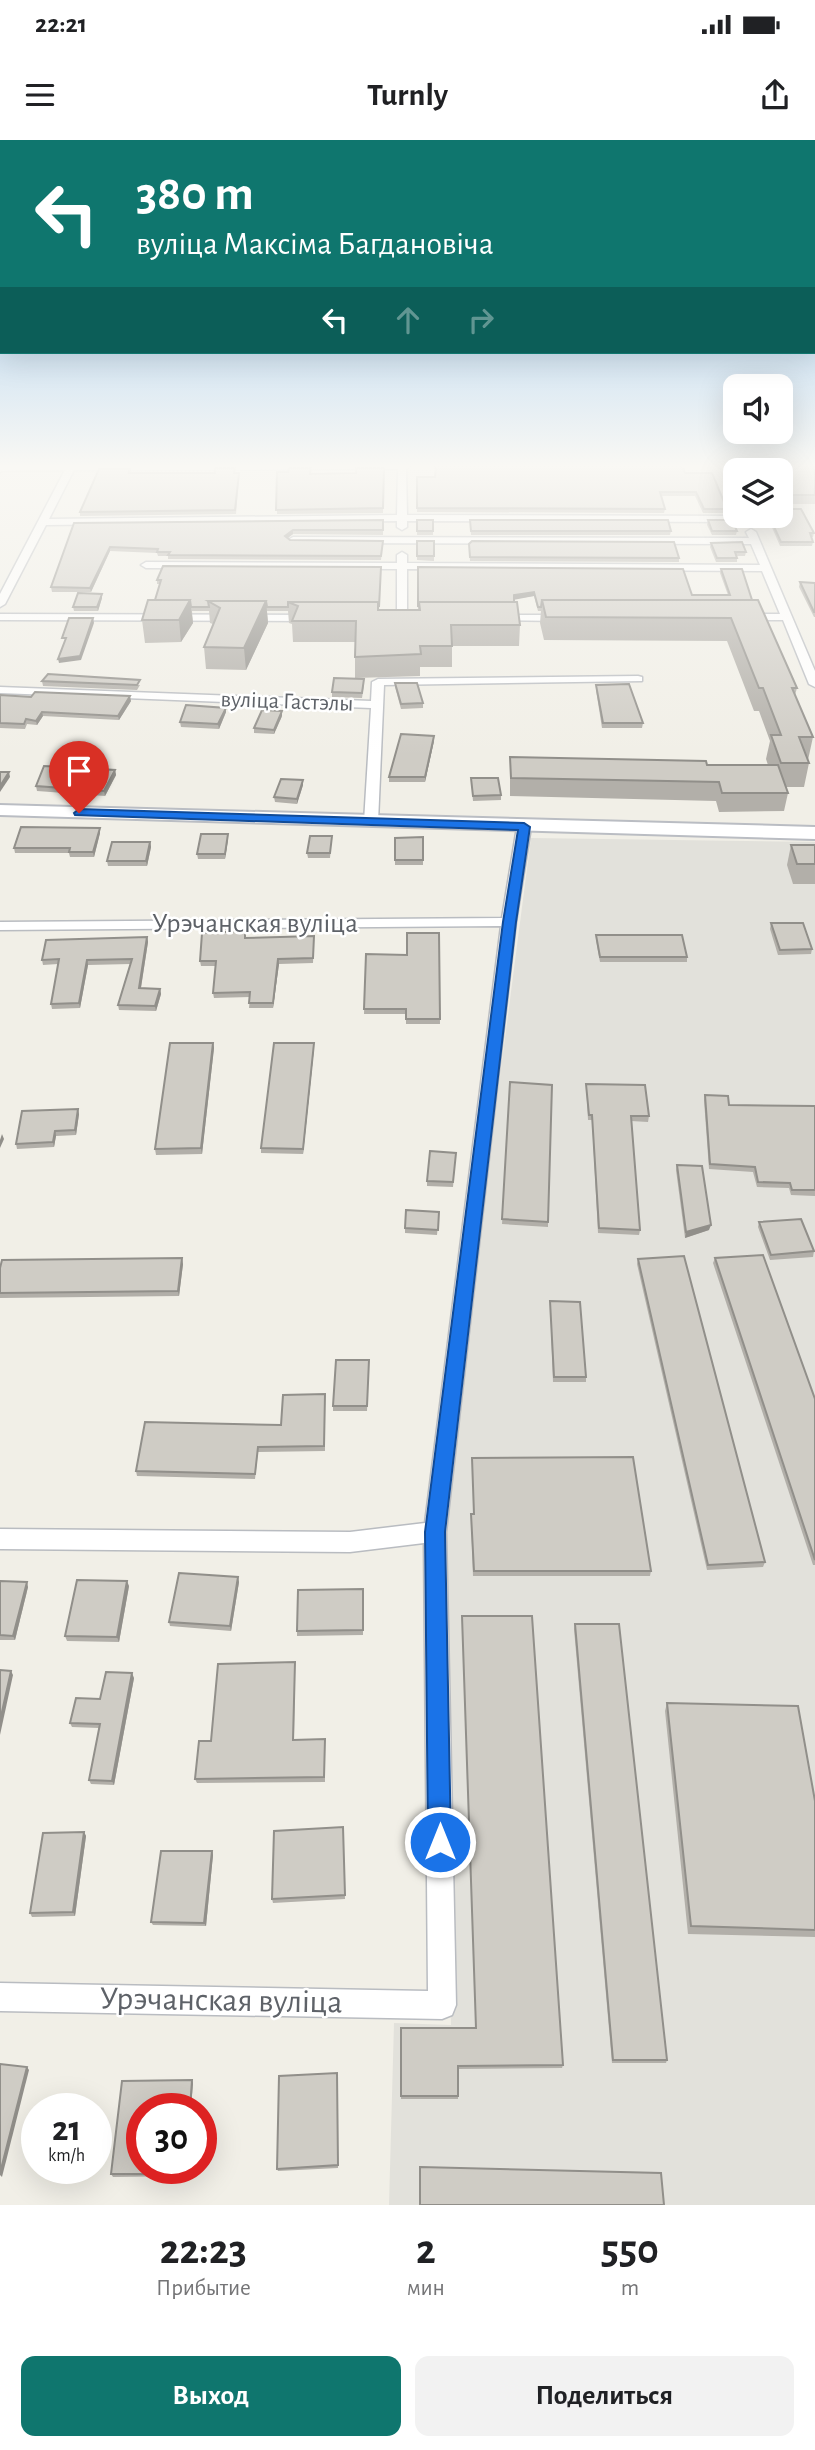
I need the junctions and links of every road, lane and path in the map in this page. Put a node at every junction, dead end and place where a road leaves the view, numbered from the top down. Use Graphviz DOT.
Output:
graph roads {
  1 [pos="22,562"];
  2 [pos="764,562"];
  3 [pos="146,565"];
  4 [pos="402,565"];
  5 [pos="766,568"];
  6 [pos="0,604"];
  7 [pos="0,617"];
  8 [pos="731,617"];
  9 [pos="787,617"];
  10 [pos="317,618"];
  11 [pos="416,618"];
  12 [pos="484,618"];
  13 [pos="580,618"];
  14 [pos="638,679"];
  15 [pos="815,684"];
  16 [pos="0,690"];
  17 [pos="375,705"];
  18 [pos="0,810"];
  19 [pos="370,822"];
  20 [pos="524,827"];
  21 [pos="815,833"];
  22 [pos="509,922"];
  23 [pos="0,926"];
  24 [pos="435,1532"];
  25 [pos="0,1539"];
  26 [pos="0,1997"];
  1 -- 6 [label="street"];
  2 -- 5 [label="street"];
  3 -- 4 [label="street"];
  4 -- 5 [label="street"];
  4 -- 11 [label="street"];
  5 -- 9 [label="street"];
  7 -- 10 [label="street"];
  8 -- 9 [label="street"];
  9 -- 15 [label="street"];
  12 -- 13 [label="street"];
  14 -- 17 [label="street, вуліца Гастэлы"];
  16 -- 17 [label="street, вуліца Гастэлы"];
  17 -- 19 [label="street"];
  18 -- 19 [label="main road"];
  19 -- 20 [label="main road"];
  20 -- 21 [label="main road"];
  20 -- 22 [label="street"];
  22 -- 23 [label="street, Урэчанская вуліца"];
  22 -- 24 [label="street"];
  24 -- 25 [label="street"];
  24 -- 26 [label="street, Урэчанская вуліца"];
}
